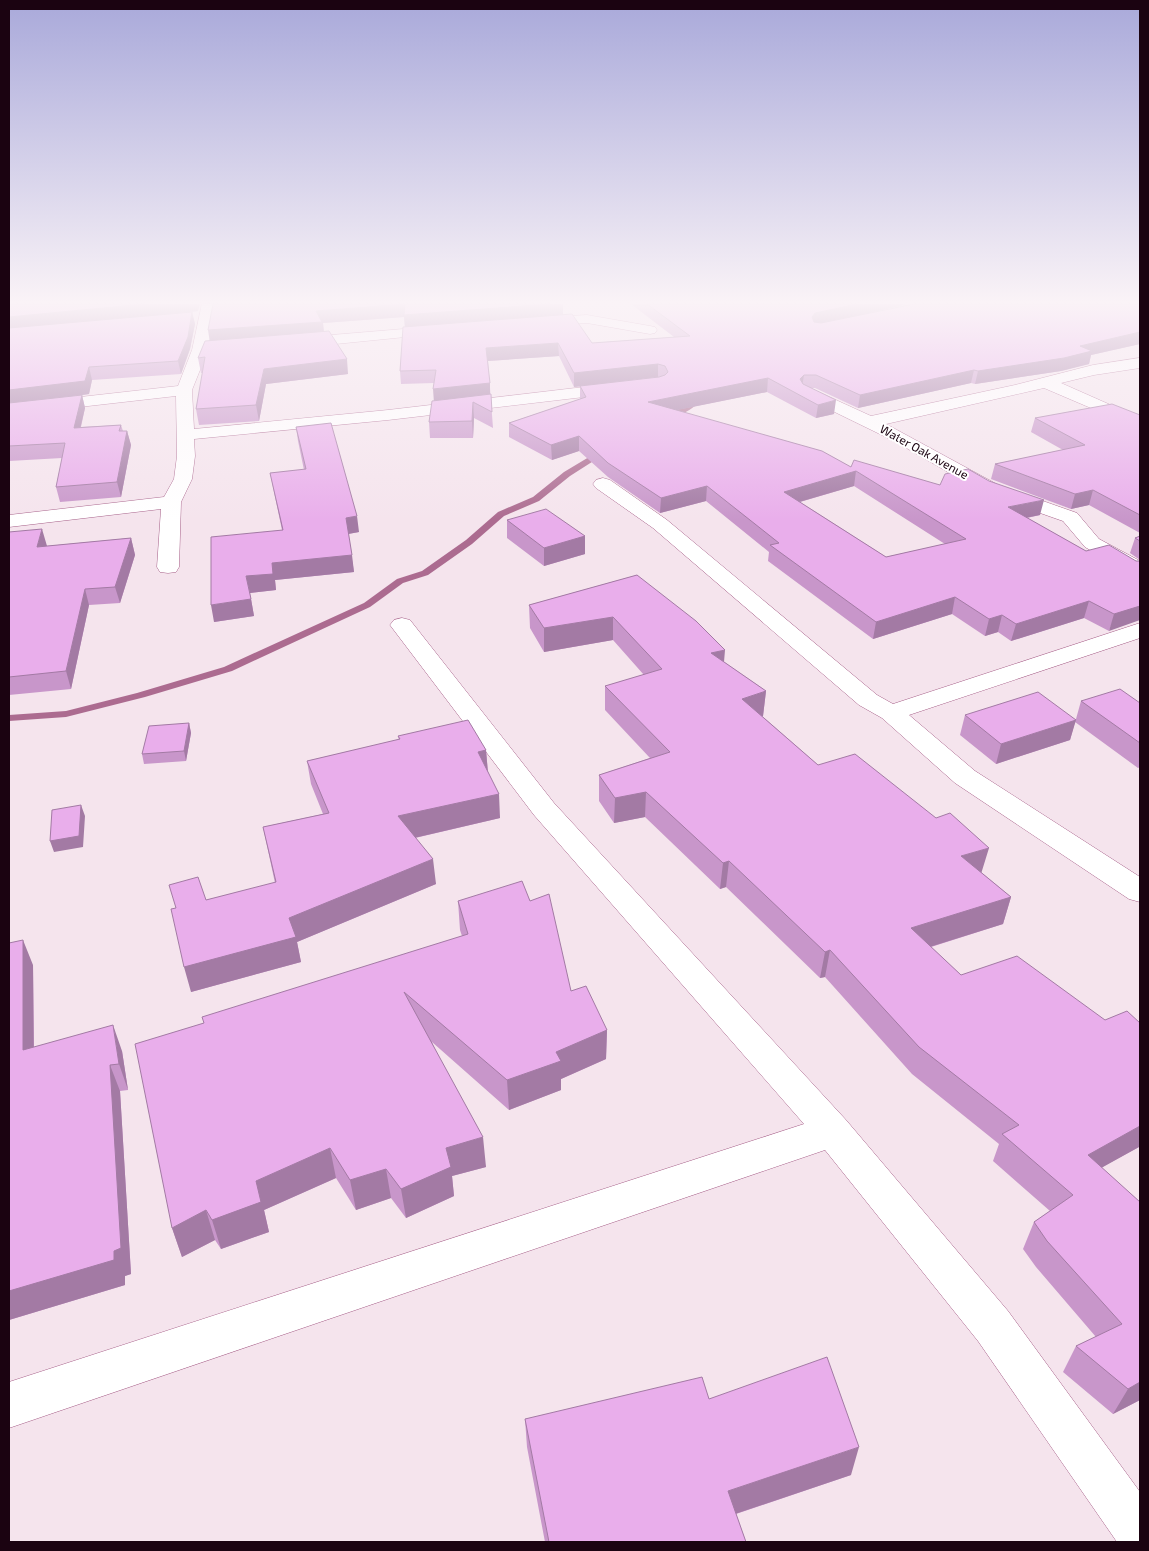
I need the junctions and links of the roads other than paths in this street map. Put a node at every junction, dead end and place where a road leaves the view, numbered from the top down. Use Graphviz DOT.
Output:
graph roads {
  1 [pos="189,376"];
  2 [pos="1067,376"];
  3 [pos="1044,382"];
  4 [pos="631,387"];
  5 [pos="184,390"];
  6 [pos="808,393"];
  7 [pos="9,410"];
  8 [pos="869,422"];
  9 [pos="1140,424"];
  10 [pos="184,435"];
  11 [pos="603,484"];
  12 [pos="171,502"];
  13 [pos="9,521"];
  14 [pos="168,567"];
  15 [pos="1140,570"];
  16 [pos="402,625"];
  17 [pos="1140,630"];
  18 [pos="891,713"];
  19 [pos="1140,891"];
  20 [pos="833,1131"];
  21 [pos="9,1405"];
  22 [pos="1140,1533"];
  1 -- 5 [label="street"];
  2 -- 3 [label="street"];
  3 -- 8 [label="street"];
  3 -- 9 [label="street"];
  4 -- 10 [label="street"];
  5 -- 7 [label="street"];
  5 -- 10 [label="street"];
  6 -- 8 [label="street, Water Oak Avenue"];
  8 -- 15 [label="street, Water Oak Avenue"];
  10 -- 12 [label="street"];
  11 -- 18 [label="street"];
  12 -- 13 [label="street"];
  12 -- 14 [label="street"];
  16 -- 20 [label="street"];
  17 -- 18 [label="street"];
  18 -- 19 [label="street"];
  20 -- 21 [label="street"];
  20 -- 22 [label="street"];
}
